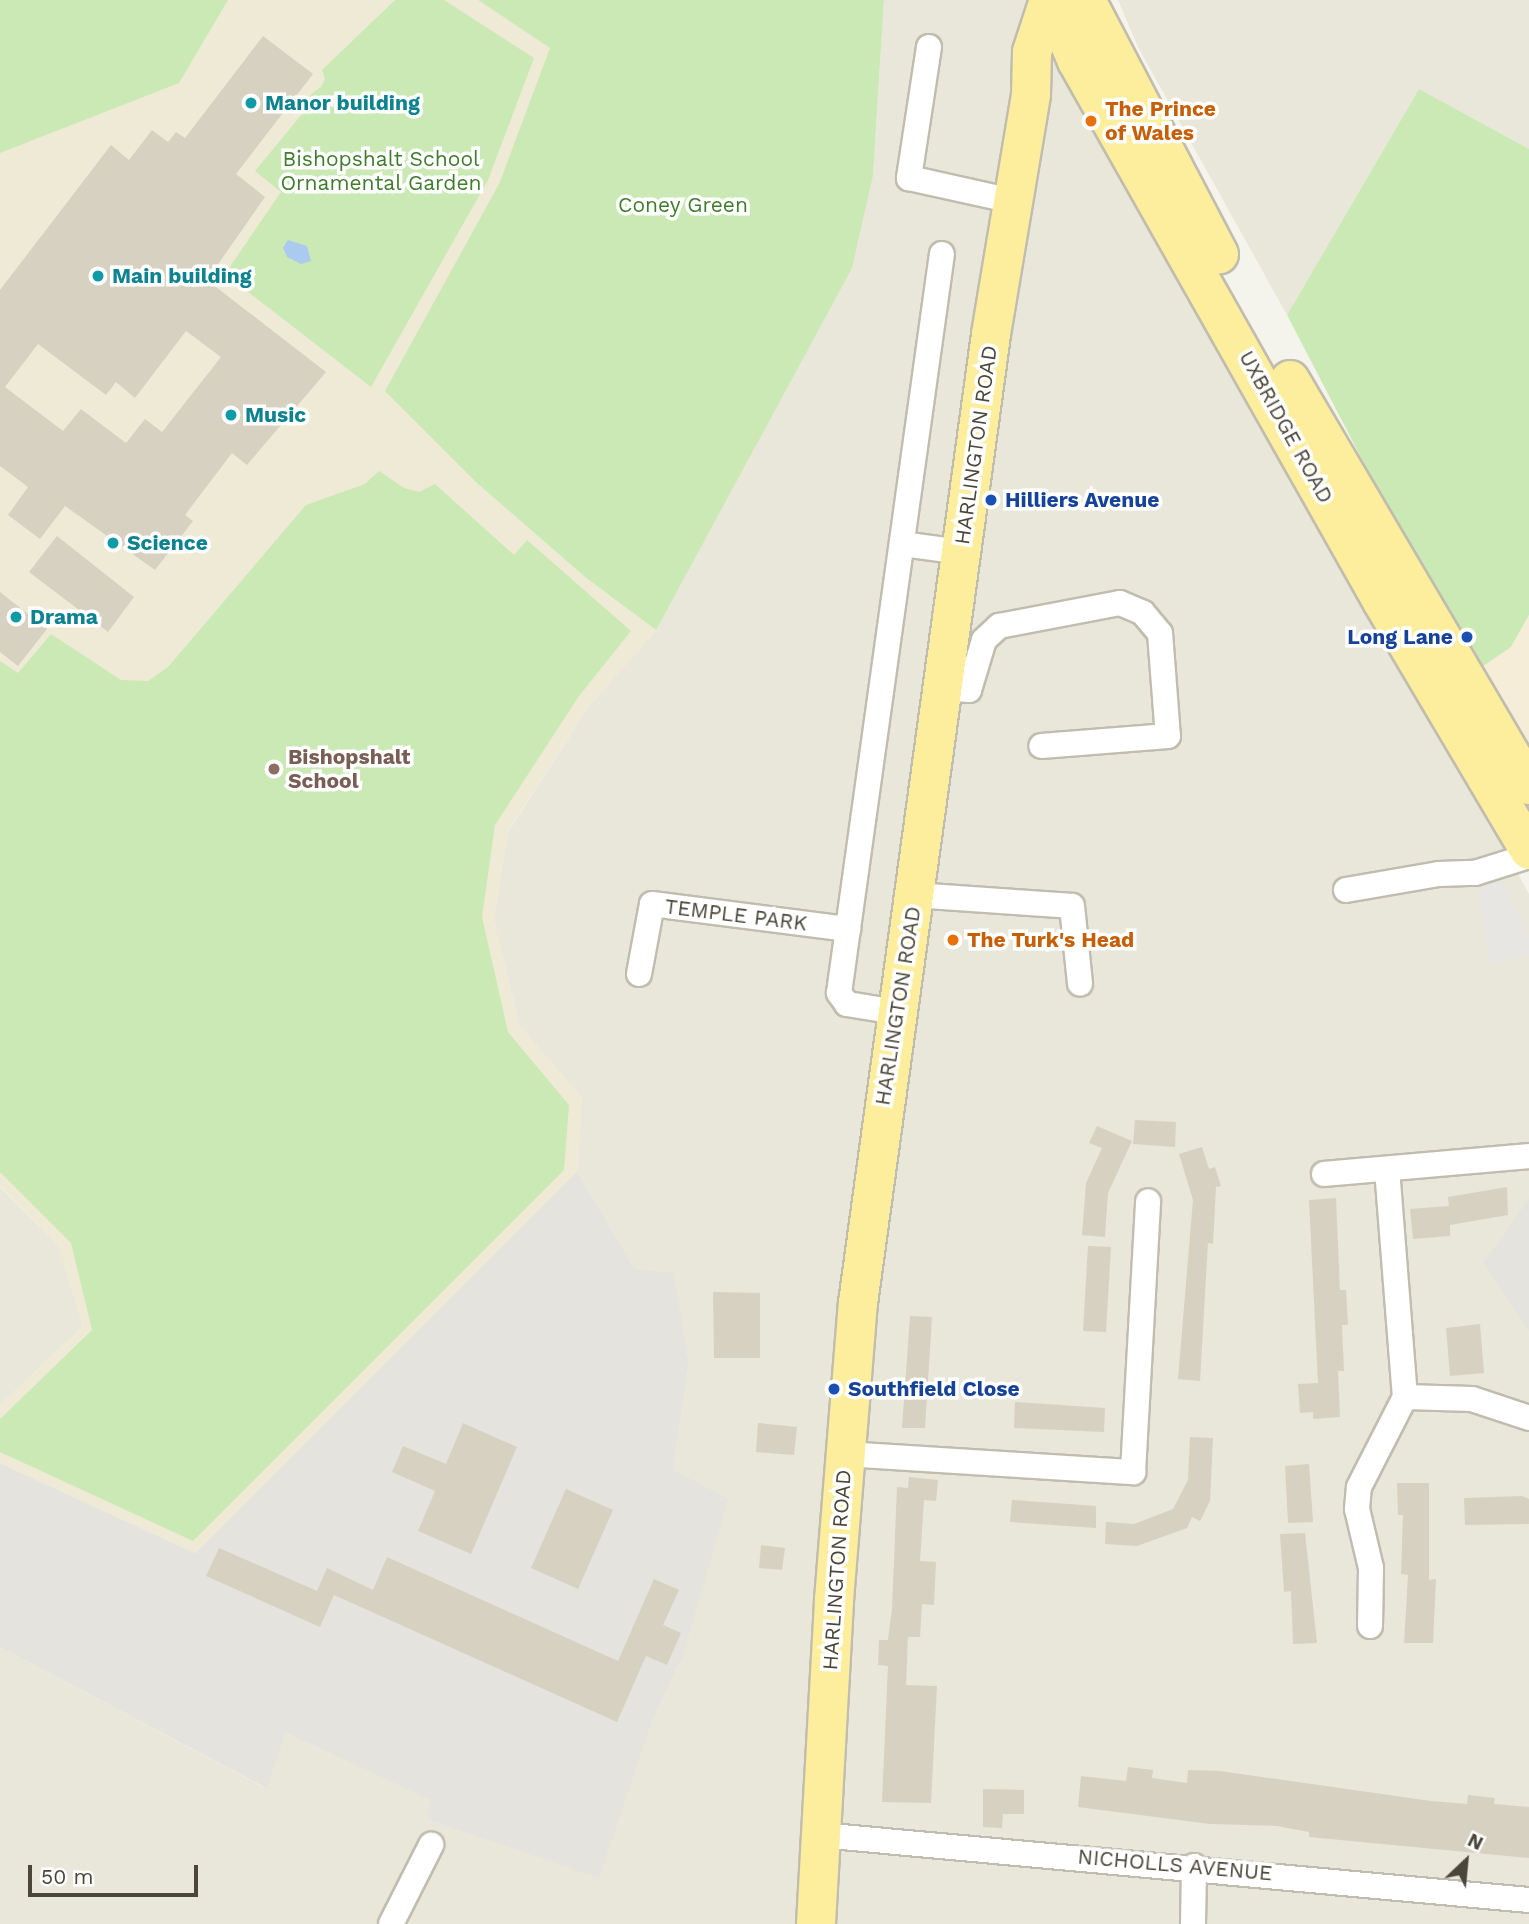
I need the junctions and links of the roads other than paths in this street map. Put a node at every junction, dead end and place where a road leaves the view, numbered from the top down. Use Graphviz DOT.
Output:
graph roads {
  1 [pos="1050,0"];
  2 [pos="1088,31"];
  3 [pos="929,47"];
  4 [pos="1031,94"];
  5 [pos="1013,201"];
  6 [pos="942,254"];
  7 [pos="902,544"];
  8 [pos="961,552"];
  9 [pos="944,689"];
  10 [pos="1041,746"];
  11 [pos="1529,785"];
  12 [pos="1529,850"];
  13 [pos="1529,856"];
  14 [pos="1346,890"];
  15 [pos="915,895"];
  16 [pos="848,929"];
  17 [pos="639,974"];
  18 [pos="1080,984"];
  19 [pos="896,1012"];
  20 [pos="1529,1156"];
  21 [pos="1387,1169"];
  22 [pos="1324,1174"];
  23 [pos="1148,1201"];
  24 [pos="1405,1397"];
  25 [pos="1529,1418"];
  26 [pos="845,1454"];
  27 [pos="1370,1626"];
  28 [pos="820,1835"];
  29 [pos="430,1845"];
  30 [pos="1194,1866"];
  31 [pos="1529,1900"];
  32 [pos="391,1924"];
  33 [pos="816,1924"];
  34 [pos="1193,1924"];
  1 -- 2 [label="main road, UXBRIDGE ROAD"];
  1 -- 4 [label="main road, HARLINGTON ROAD"];
  2 -- 4 [label="main road"];
  2 -- 11 [label="main road, UXBRIDGE ROAD"];
  2 -- 12 [label="main road, UXBRIDGE ROAD"];
  3 -- 5 [label="street"];
  4 -- 5 [label="main road, HARLINGTON ROAD"];
  5 -- 8 [label="main road, HARLINGTON ROAD"];
  6 -- 7 [label="street"];
  7 -- 8 [label="street"];
  7 -- 16 [label="street"];
  8 -- 9 [label="main road, HARLINGTON ROAD"];
  9 -- 10 [label="street"];
  9 -- 15 [label="main road, HARLINGTON ROAD"];
  13 -- 14 [label="street"];
  15 -- 18 [label="street"];
  15 -- 19 [label="main road, HARLINGTON ROAD"];
  16 -- 17 [label="street, TEMPLE PARK"];
  16 -- 19 [label="street"];
  19 -- 26 [label="main road, HARLINGTON ROAD"];
  20 -- 21 [label="street"];
  21 -- 22 [label="street"];
  21 -- 24 [label="street"];
  23 -- 26 [label="street"];
  24 -- 25 [label="street"];
  24 -- 27 [label="street"];
  26 -- 28 [label="main road, HARLINGTON ROAD"];
  28 -- 30 [label="street, NICHOLLS AVENUE"];
  28 -- 33 [label="main road, HARLINGTON ROAD"];
  29 -- 32 [label="street"];
  30 -- 31 [label="street, NICHOLLS AVENUE"];
  30 -- 34 [label="street"];
}
